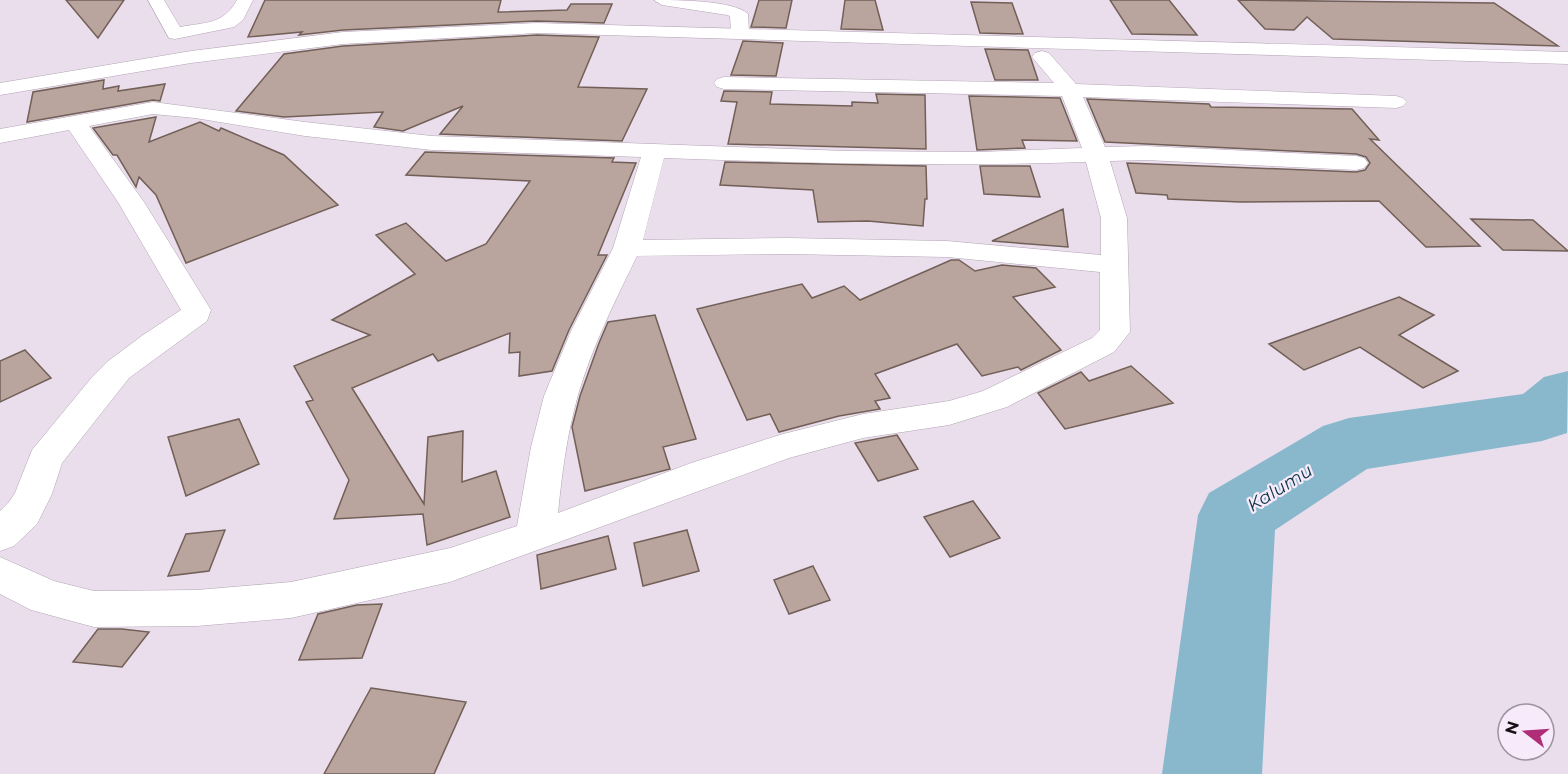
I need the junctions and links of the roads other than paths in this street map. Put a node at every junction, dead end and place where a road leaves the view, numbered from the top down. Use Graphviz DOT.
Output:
graph roads {
  1 [pos="156,0"];
  2 [pos="245,0"];
  3 [pos="662,0"];
  4 [pos="741,16"];
  5 [pos="1042,57"];
  6 [pos="1568,58"];
  7 [pos="724,83"];
  8 [pos="0,89"];
  9 [pos="1070,90"];
  10 [pos="1396,102"];
  11 [pos="75,122"];
  12 [pos="0,136"];
  13 [pos="654,152"];
  14 [pos="1096,154"];
  15 [pos="1356,163"];
  16 [pos="627,248"];
  17 [pos="1116,264"];
  18 [pos="0,535"];
  19 [pos="535,536"];
  20 [pos="0,574"];
  1 -- 2 [label="street"];
  3 -- 4 [label="street"];
  4 -- 6 [label="street"];
  4 -- 8 [label="street"];
  5 -- 9 [label="street"];
  7 -- 9 [label="street"];
  9 -- 10 [label="street"];
  9 -- 14 [label="street"];
  11 -- 12 [label="street"];
  11 -- 13 [label="street"];
  11 -- 18 [label="street"];
  13 -- 14 [label="street"];
  13 -- 16 [label="street"];
  14 -- 15 [label="street"];
  14 -- 17 [label="street"];
  16 -- 17 [label="street"];
  16 -- 19 [label="street"];
  17 -- 19 [label="street"];
  19 -- 20 [label="street"];
}
